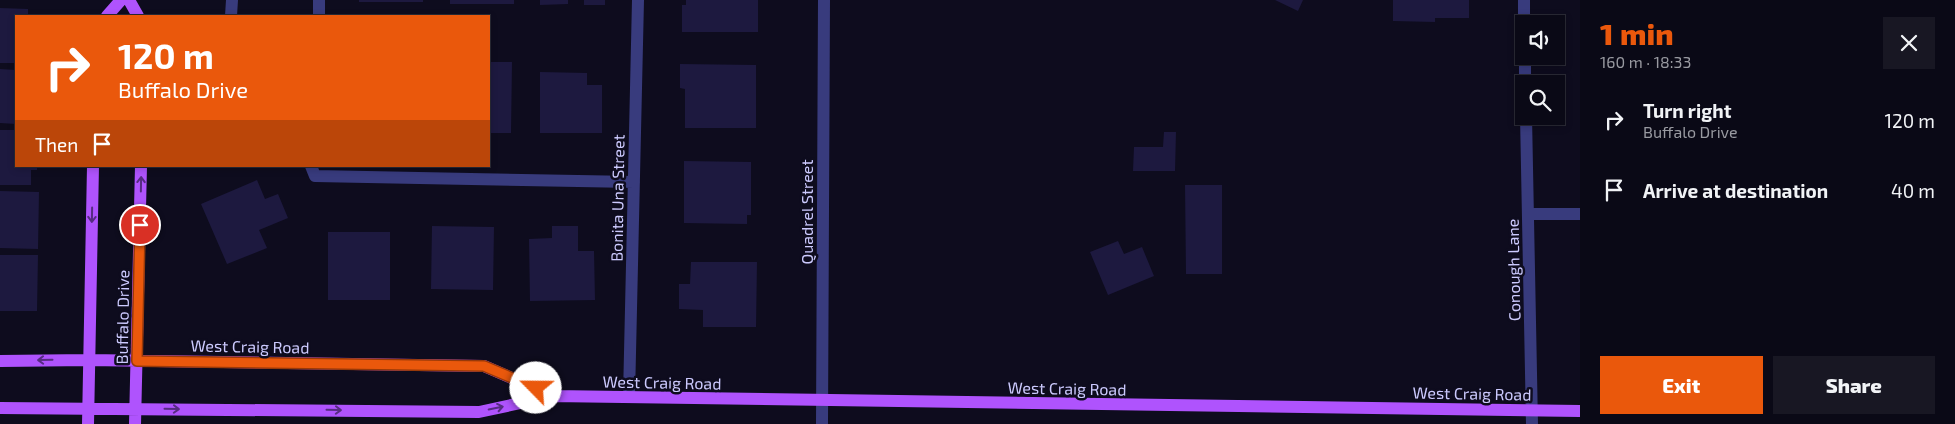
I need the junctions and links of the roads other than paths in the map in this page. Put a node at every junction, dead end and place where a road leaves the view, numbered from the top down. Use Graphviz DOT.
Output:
graph roads {
  1 [pos="121,0"];
  2 [pos="129,0"];
  3 [pos="232,0"];
  4 [pos="318,0"];
  5 [pos="638,0"];
  6 [pos="824,0"];
  7 [pos="1524,0"];
  8 [pos="108,15"];
  9 [pos="137,15"];
  10 [pos="232,15"];
  11 [pos="319,15"];
  12 [pos="1524,15"];
  13 [pos="1526,125"];
  14 [pos="93,167"];
  15 [pos="141,167"];
  16 [pos="313,171"];
  17 [pos="634,182"];
  18 [pos="1528,214"];
  19 [pos="1580,214"];
  20 [pos="89,360"];
  21 [pos="0,361"];
  22 [pos="137,361"];
  23 [pos="553,396"];
  24 [pos="629,397"];
  25 [pos="822,401"];
  26 [pos="0,408"];
  27 [pos="88,408"];
  28 [pos="136,408"];
  29 [pos="1531,410"];
  30 [pos="1580,411"];
  31 [pos="88,424"];
  32 [pos="136,424"];
  33 [pos="822,424"];
  34 [pos="1532,424"];
  1 -- 8 [label="main road"];
  2 -- 9 [label="main road"];
  3 -- 10 [label="street"];
  4 -- 11 [label="street"];
  5 -- 17 [label="street, Bonita Una Street"];
  6 -- 25 [label="street, Quadrel Street"];
  7 -- 12 [label="street"];
  13 -- 18 [label="street, Conough Lane"];
  14 -- 20 [label="main road, Buffalo Drive, one-way"];
  22 -- 15 [label="main road, Buffalo Drive, one-way"];
  16 -- 17 [label="street"];
  17 -- 24 [label="street, Bonita Una Street"];
  18 -- 19 [label="street"];
  18 -- 29 [label="street, Conough Lane"];
  20 -- 21 [label="main road, West Craig Road, one-way"];
  20 -- 22 [label="main road, West Craig Road"];
  20 -- 27 [label="main road, Buffalo Drive"];
  22 -- 23 [label="main road, West Craig Road"];
  22 -- 28 [label="main road, Buffalo Drive"];
  23 -- 24 [label="main road, West Craig Road"];
  28 -- 23 [label="main road, West Craig Road, one-way"];
  24 -- 25 [label="main road, West Craig Road"];
  25 -- 29 [label="main road, West Craig Road"];
  25 -- 33 [label="street, Quadrel Street"];
  26 -- 27 [label="main road, West Craig Road"];
  27 -- 28 [label="main road, West Craig Road"];
  27 -- 31 [label="main road, Buffalo Drive"];
  28 -- 32 [label="main road, Buffalo Drive"];
  29 -- 30 [label="main road, West Craig Road"];
  29 -- 34 [label="street, Conough Lane"];
}
